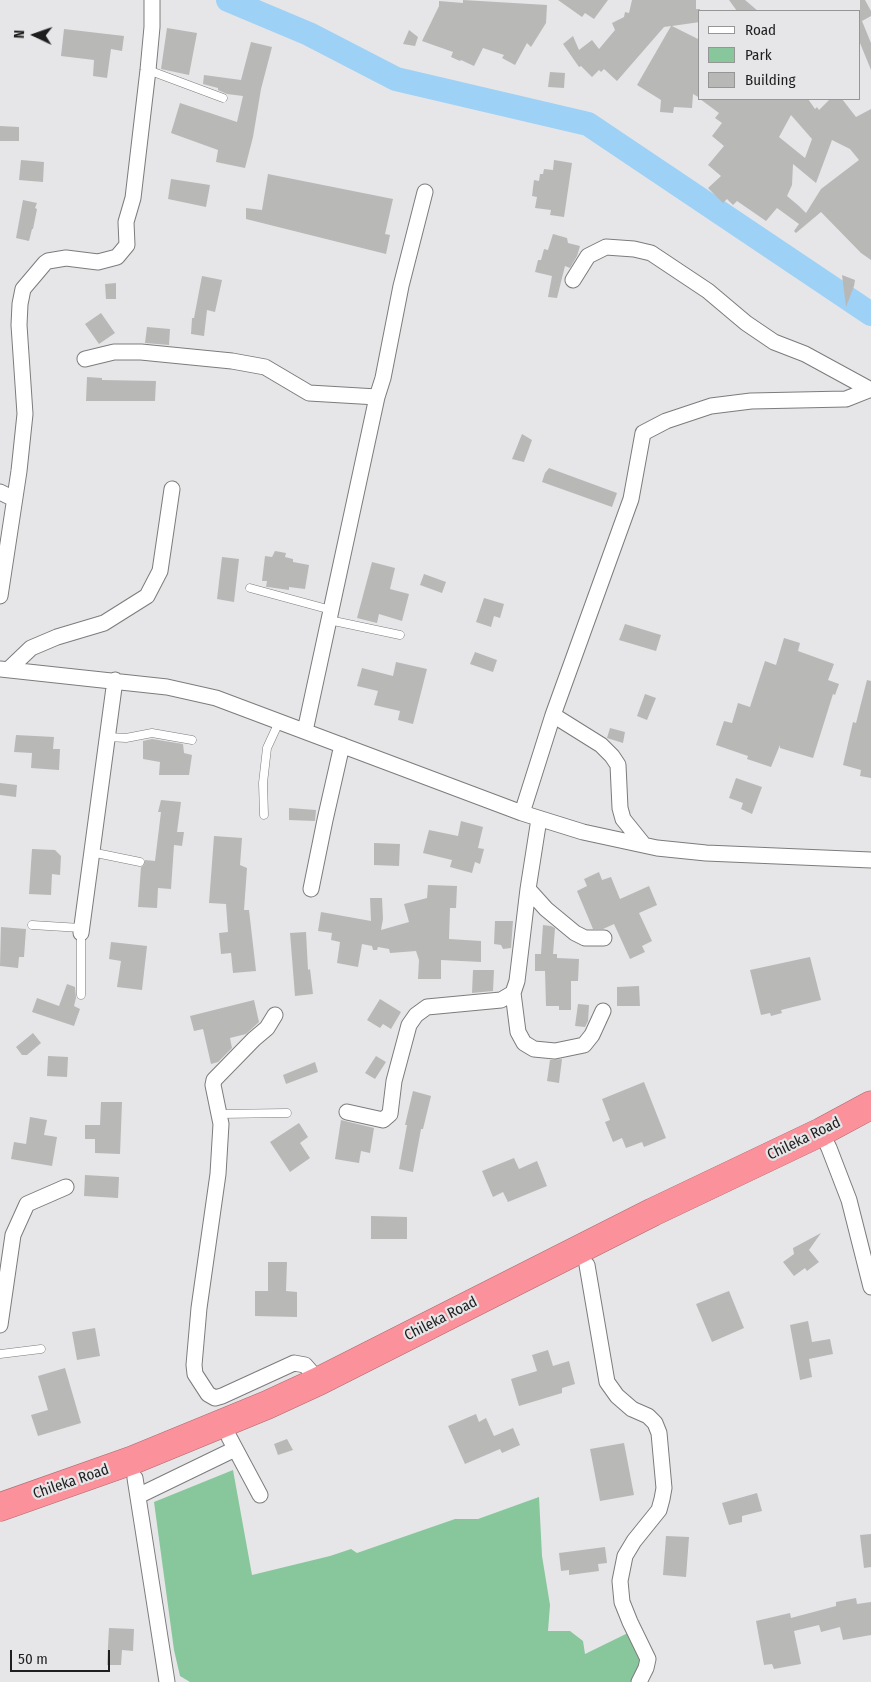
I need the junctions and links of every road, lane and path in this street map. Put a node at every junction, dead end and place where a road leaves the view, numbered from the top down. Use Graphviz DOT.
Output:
graph roads {
  1 [pos="152,0"];
  2 [pos="148,70"];
  3 [pos="223,98"];
  4 [pos="425,192"];
  5 [pos="573,280"];
  6 [pos="86,359"];
  7 [pos="870,390"];
  8 [pos="377,398"];
  9 [pos="172,489"];
  10 [pos="0,492"];
  11 [pos="14,499"];
  12 [pos="4,541"];
  13 [pos="250,588"];
  14 [pos="0,596"];
  15 [pos="330,615"];
  16 [pos="400,635"];
  17 [pos="4,669"];
  18 [pos="116,680"];
  19 [pos="553,715"];
  20 [pos="279,722"];
  21 [pos="305,732"];
  22 [pos="107,737"];
  23 [pos="192,740"];
  24 [pos="342,745"];
  25 [pos="522,813"];
  26 [pos="264,814"];
  27 [pos="539,819"];
  28 [pos="644,845"];
  29 [pos="91,852"];
  30 [pos="871,860"];
  31 [pos="140,862"];
  32 [pos="311,889"];
  33 [pos="528,889"];
  34 [pos="32,925"];
  35 [pos="81,930"];
  36 [pos="604,938"];
  37 [pos="513,994"];
  38 [pos="81,995"];
  39 [pos="603,1011"];
  40 [pos="275,1014"];
  41 [pos="871,1105"];
  42 [pos="347,1112"];
  43 [pos="219,1114"];
  44 [pos="287,1114"];
  45 [pos="871,1126"];
  46 [pos="825,1140"];
  47 [pos="66,1187"];
  48 [pos="6,1233"];
  49 [pos="587,1265"];
  50 [pos="871,1287"];
  51 [pos="0,1325"];
  52 [pos="41,1349"];
  53 [pos="0,1354"];
  54 [pos="319,1381"];
  55 [pos="232,1443"];
  56 [pos="137,1486"];
  57 [pos="260,1495"];
  58 [pos="0,1507"];
  59 [pos="0,1523"];
  60 [pos="167,1682"];
  61 [pos="639,1682"];
  1 -- 2 [label="street"];
  2 -- 3 [label="lane"];
  2 -- 11 [label="street"];
  4 -- 8 [label="street"];
  5 -- 7 [label="street"];
  6 -- 8 [label="street"];
  7 -- 19 [label="street"];
  8 -- 15 [label="street"];
  9 -- 17 [label="street"];
  10 -- 11 [label="street"];
  11 -- 12 [label="street"];
  12 -- 14 [label="street"];
  13 -- 15 [label="lane"];
  15 -- 16 [label="lane"];
  15 -- 21 [label="street"];
  17 -- 18 [label="street"];
  18 -- 20 [label="street"];
  18 -- 22 [label="street"];
  19 -- 25 [label="street"];
  19 -- 28 [label="street"];
  20 -- 21 [label="street"];
  20 -- 26 [label="lane"];
  21 -- 24 [label="street"];
  22 -- 23 [label="lane"];
  22 -- 29 [label="street"];
  24 -- 25 [label="street"];
  24 -- 32 [label="street"];
  25 -- 27 [label="street"];
  27 -- 28 [label="street"];
  27 -- 33 [label="street"];
  28 -- 30 [label="street"];
  29 -- 31 [label="lane"];
  29 -- 35 [label="street"];
  33 -- 36 [label="street"];
  33 -- 37 [label="street"];
  34 -- 35 [label="lane"];
  35 -- 38 [label="lane"];
  37 -- 39 [label="street"];
  37 -- 42 [label="street"];
  40 -- 43 [label="street"];
  41 -- 46 [label="highway, Chileka Road"];
  43 -- 44 [label="lane"];
  43 -- 54 [label="street"];
  45 -- 46 [label="highway, Chileka Road"];
  46 -- 49 [label="highway, Chileka Road"];
  46 -- 50 [label="street"];
  46 -- 54 [label="highway, Chileka Road"];
  47 -- 48 [label="street"];
  48 -- 51 [label="street"];
  49 -- 55 [label="highway, Chileka Road"];
  49 -- 61 [label="street"];
  52 -- 53 [label="lane"];
  54 -- 58 [label="highway, Chileka Road"];
  55 -- 56 [label="highway, Chileka Road"];
  55 -- 57 [label="street"];
  56 -- 59 [label="highway, Chileka Road"];
  56 -- 60 [label="street"];
}
